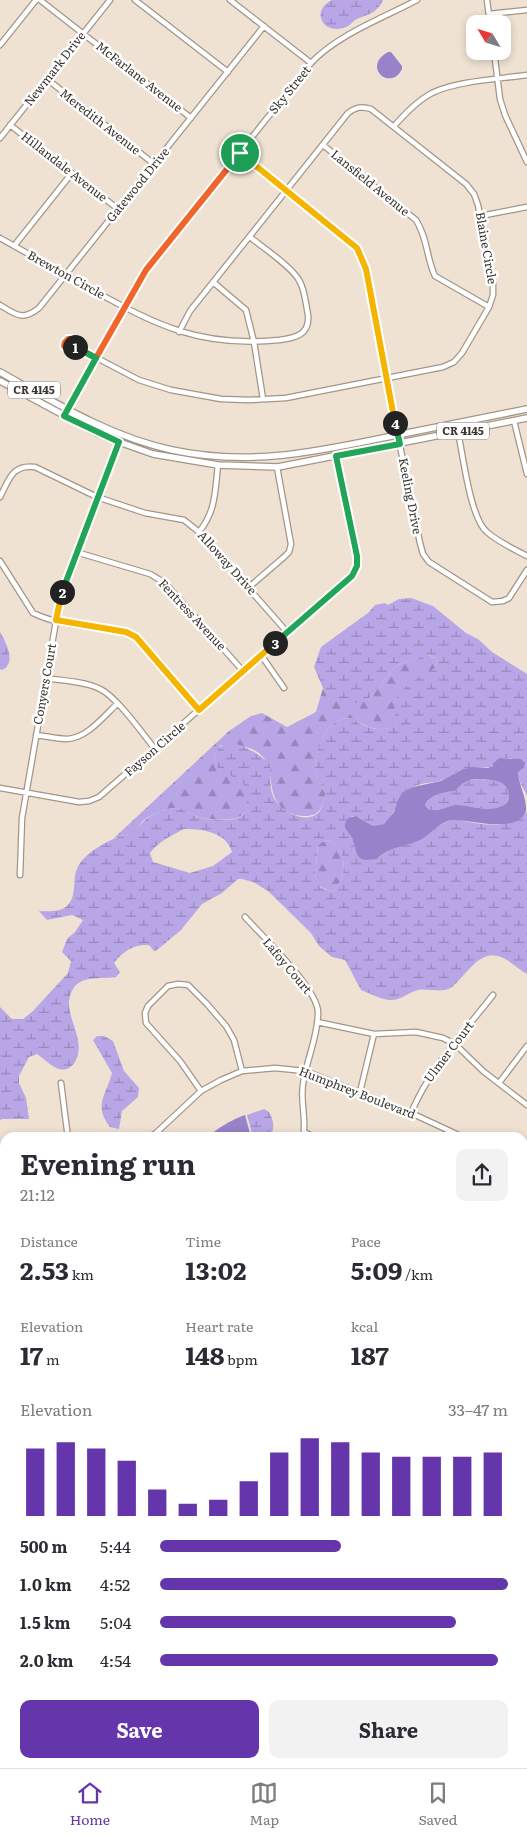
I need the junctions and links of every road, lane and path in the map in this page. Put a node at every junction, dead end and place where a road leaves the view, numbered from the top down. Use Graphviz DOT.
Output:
graph roads {
  1 [pos="36,0"];
  2 [pos="40,0"];
  3 [pos="110,0"];
  4 [pos="135,0"];
  5 [pos="230,0"];
  6 [pos="417,0"];
  7 [pos="487,0"];
  8 [pos="527,10"];
  9 [pos="489,14"];
  10 [pos="264,26"];
  11 [pos="83,33"];
  12 [pos="0,45"];
  13 [pos="495,60"];
  14 [pos="311,63"];
  15 [pos="228,72"];
  16 [pos="527,76"];
  17 [pos="47,79"];
  18 [pos="498,79"];
  19 [pos="191,118"];
  20 [pos="10,125"];
  21 [pos="394,126"];
  22 [pos="0,138"];
  23 [pos="323,145"];
  24 [pos="240,153"];
  25 [pos="527,162"];
  26 [pos="154,164"];
  27 [pos="72,172"];
  28 [pos="286,190"];
  29 [pos="527,207"];
  30 [pos="118,209"];
  31 [pos="480,216"];
  32 [pos="250,237"];
  33 [pos="0,238"];
  34 [pos="14,246"];
  35 [pos="66,275"];
  36 [pos="213,282"];
  37 [pos="0,305"];
  38 [pos="124,307"];
  39 [pos="488,307"];
  40 [pos="180,332"];
  41 [pos="254,342"];
  42 [pos="74,346"];
  43 [pos="96,358"];
  44 [pos="0,372"];
  45 [pos="386,378"];
  46 [pos="0,381"];
  47 [pos="263,400"];
  48 [pos="68,409"];
  49 [pos="527,409"];
  50 [pos="64,416"];
  51 [pos="527,418"];
  52 [pos="514,420"];
  53 [pos="458,432"];
  54 [pos="398,435"];
  55 [pos="119,442"];
  56 [pos="400,444"];
  57 [pos="289,456"];
  58 [pos="336,456"];
  59 [pos="271,458"];
  60 [pos="218,465"];
  61 [pos="263,467"];
  62 [pos="278,467"];
  63 [pos="527,474"];
  64 [pos="0,496"];
  65 [pos="97,497"];
  66 [pos="199,532"];
  67 [pos="76,552"];
  68 [pos="527,556"];
  69 [pos="0,561"];
  70 [pos="527,570"];
  71 [pos="248,588"];
  72 [pos="56,620"];
  73 [pos="288,632"];
  74 [pos="261,655"];
  75 [pos="243,671"];
  76 [pos="46,678"];
  77 [pos="284,688"];
  78 [pos="117,704"];
  79 [pos="199,710"];
  80 [pos="36,735"];
  81 [pos="155,749"];
  82 [pos="0,788"];
  83 [pos="26,793"];
  84 [pos="20,875"];
  85 [pos="245,917"];
  86 [pos="493,994"];
  87 [pos="317,1022"];
  88 [pos="374,1034"];
  89 [pos="455,1044"];
  90 [pos="527,1046"];
  91 [pos="305,1070"];
  92 [pos="242,1071"];
  93 [pos="61,1083"];
  94 [pos="499,1083"];
  95 [pos="202,1091"];
  96 [pos="360,1092"];
  97 [pos="527,1105"];
  98 [pos="411,1113"];
  99 [pos="67,1132"];
  100 [pos="157,1132"];
  101 [pos="304,1132"];
  102 [pos="452,1132"];
  1 -- 12 [label="street"];
  2 -- 11 [label="street, McFarlane Avenue"];
  3 -- 11 [label="street, Newmark Drive"];
  4 -- 15 [label="street"];
  5 -- 10 [label="street"];
  6 -- 14 [label="street, Sky Street"];
  7 -- 9 [label="street"];
  8 -- 9 [label="street"];
  10 -- 14 [label="street"];
  10 -- 15 [label="street, Gatewood Drive"];
  11 -- 17 [label="street, Newmark Drive"];
  11 -- 19 [label="street, McFarlane Avenue"];
  13 -- 18 [label="street"];
  14 -- 24 [label="street, Sky Street"];
  15 -- 19 [label="street, Gatewood Drive"];
  16 -- 18 [label="street"];
  17 -- 20 [label="street, Newmark Drive"];
  17 -- 26 [label="street, Meredith Avenue"];
  18 -- 21 [label="street"];
  18 -- 25 [label="street"];
  19 -- 26 [label="street, Gatewood Drive"];
  20 -- 22 [label="street, Newmark Drive"];
  20 -- 27 [label="street, Hillandale Avenue"];
  21 -- 23 [label="street, Blaine Circle"];
  21 -- 31 [label="street, Blaine Circle"];
  23 -- 28 [label="street, Blaine Circle"];
  23 -- 39 [label="street, Lansfield Avenue"];
  24 -- 28 [label="street, Keeling Drive"];
  24 -- 38 [label="street, Sky Street"];
  26 -- 30 [label="street, Gatewood Drive"];
  27 -- 30 [label="street, Hillandale Avenue"];
  27 -- 34 [label="street"];
  28 -- 32 [label="street, Blaine Circle"];
  28 -- 45 [label="street, Keeling Drive"];
  29 -- 31 [label="street"];
  30 -- 35 [label="street, Gatewood Drive"];
  31 -- 39 [label="street, Blaine Circle"];
  32 -- 36 [label="street, Blaine Circle"];
  32 -- 41 [label="street, Brewton Circle"];
  33 -- 34 [label="street, Brewton Circle"];
  34 -- 35 [label="street, Brewton Circle"];
  35 -- 37 [label="street, Gatewood Drive"];
  35 -- 38 [label="street, Brewton Circle"];
  36 -- 40 [label="street, Blaine Circle"];
  36 -- 41 [label="street"];
  38 -- 40 [label="street, Brewton Circle"];
  38 -- 43 [label="street, Sky Street"];
  39 -- 45 [label="street, Blaine Circle"];
  40 -- 41 [label="street, Brewton Circle"];
  41 -- 47 [label="street"];
  42 -- 43 [label="street, Blaine Circle"];
  43 -- 47 [label="street, Blaine Circle"];
  43 -- 48 [label="street, Sky Street"];
  44 -- 48 [label="main road, CR 4145"];
  45 -- 47 [label="street, Blaine Circle"];
  45 -- 54 [label="street, Keeling Drive"];
  46 -- 50 [label="main road, CR 4145"];
  48 -- 50 [label="street, Sky Street"];
  48 -- 59 [label="main road, CR 4145"];
  49 -- 54 [label="main road, CR 4145"];
  50 -- 55 [label="main road, CR 4145"];
  51 -- 52 [label="main road, CR 4145"];
  52 -- 53 [label="main road, CR 4145"];
  52 -- 63 [label="street"];
  53 -- 56 [label="main road, CR 4145"];
  53 -- 68 [label="street"];
  54 -- 56 [label="street, Keeling Drive"];
  54 -- 57 [label="main road, CR 4145"];
  55 -- 60 [label="main road, CR 4145"];
  55 -- 65 [label="street, Conyers Court"];
  56 -- 58 [label="main road, CR 4145"];
  56 -- 70 [label="street, Keeling Drive"];
  57 -- 59 [label="main road, CR 4145"];
  57 -- 62 [label="main road"];
  58 -- 62 [label="main road, CR 4145"];
  58 -- 73 [label="street, Fayson Circle"];
  59 -- 61 [label="main road"];
  60 -- 61 [label="main road, CR 4145"];
  60 -- 66 [label="street"];
  61 -- 62 [label="main road, CR 4145"];
  62 -- 71 [label="street"];
  64 -- 65 [label="street, Alloway Drive"];
  65 -- 66 [label="street, Alloway Drive"];
  65 -- 67 [label="street, Conyers Court"];
  66 -- 71 [label="street, Alloway Drive"];
  67 -- 72 [label="street, Conyers Court"];
  67 -- 75 [label="street, Fentress Avenue"];
  69 -- 72 [label="street"];
  71 -- 73 [label="street, Alloway Drive"];
  72 -- 76 [label="street, Conyers Court"];
  72 -- 79 [label="street"];
  73 -- 74 [label="street, Fayson Circle"];
  74 -- 75 [label="street, Fayson Circle"];
  74 -- 77 [label="street"];
  75 -- 79 [label="street, Fayson Circle"];
  76 -- 78 [label="street"];
  76 -- 80 [label="street, Conyers Court"];
  78 -- 80 [label="street"];
  78 -- 81 [label="street"];
  79 -- 81 [label="street, Fayson Circle"];
  80 -- 83 [label="street, Conyers Court"];
  81 -- 83 [label="street, Fayson Circle"];
  82 -- 83 [label="street, Fayson Circle"];
  83 -- 84 [label="street, Conyers Court"];
  85 -- 87 [label="street, Lafoy Court"];
  86 -- 89 [label="street, Ulmer Court"];
  87 -- 88 [label="street"];
  87 -- 91 [label="street, Lafoy Court"];
  88 -- 89 [label="street"];
  88 -- 96 [label="street"];
  89 -- 94 [label="street"];
  89 -- 98 [label="street, Ulmer Court"];
  90 -- 94 [label="street"];
  91 -- 92 [label="street, Humphrey Boulevard"];
  91 -- 96 [label="street, Humphrey Boulevard"];
  91 -- 101 [label="street, Lafoy Court"];
  92 -- 95 [label="street, Humphrey Boulevard"];
  92 -- 95 [label="street"];
  93 -- 99 [label="street"];
  94 -- 97 [label="street"];
  95 -- 100 [label="street, Humphrey Boulevard"];
  96 -- 98 [label="street, Humphrey Boulevard"];
  98 -- 102 [label="street, Humphrey Boulevard"];
}
